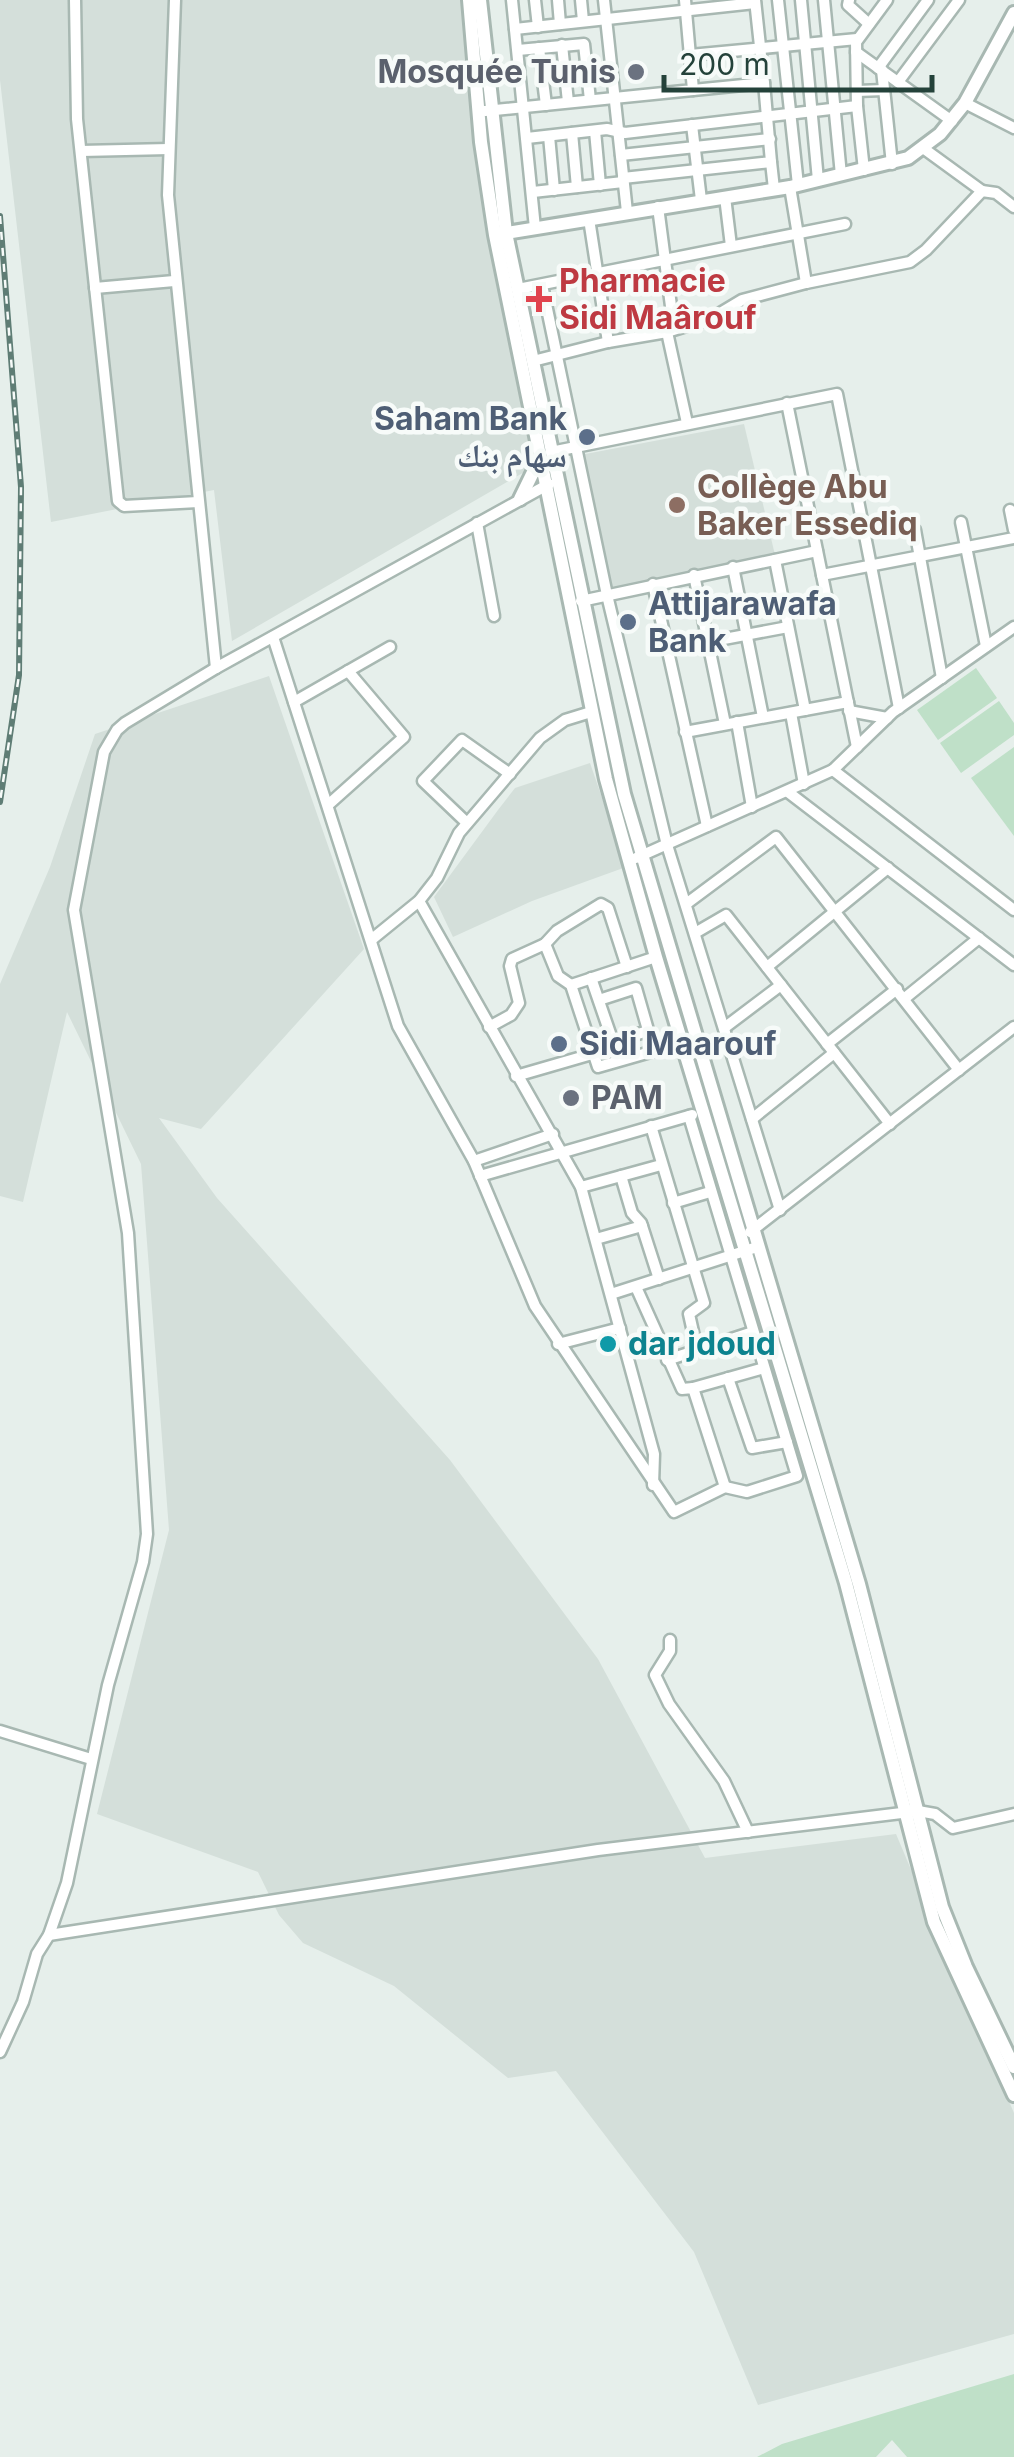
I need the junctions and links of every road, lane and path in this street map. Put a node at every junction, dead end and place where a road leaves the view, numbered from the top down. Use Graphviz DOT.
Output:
graph roads {
  1 [pos="75,0"];
  2 [pos="175,0"];
  3 [pos="469,0"];
  4 [pos="480,0"];
  5 [pos="512,0"];
  6 [pos="535,0"];
  7 [pos="558,0"];
  8 [pos="581,0"];
  9 [pos="604,0"];
  10 [pos="778,0"];
  11 [pos="802,0"];
  12 [pos="824,0"];
  13 [pos="849,0"];
  14 [pos="887,0"];
  15 [pos="928,0"];
  16 [pos="957,1"];
  17 [pos="755,2"];
  18 [pos="686,5"];
  19 [pos="1014,13"];
  20 [pos="606,19"];
  21 [pos="583,22"];
  22 [pos="560,24"];
  23 [pos="868,24"];
  24 [pos="538,26"];
  25 [pos="516,29"];
  26 [pos="857,38"];
  27 [pos="829,41"];
  28 [pos="806,43"];
  29 [pos="562,45"];
  30 [pos="782,46"];
  31 [pos="539,48"];
  32 [pos="761,48"];
  33 [pos="518,50"];
  34 [pos="856,52"];
  35 [pos="690,55"];
  36 [pos="880,69"];
  37 [pos="898,82"];
  38 [pos="764,83"];
  39 [pos="693,90"];
  40 [pos="857,90"];
  41 [pos="884,90"];
  42 [pos="614,97"];
  43 [pos="590,100"];
  44 [pos="568,102"];
  45 [pos="965,104"];
  46 [pos="546,105"];
  47 [pos="857,106"];
  48 [pos="523,108"];
  49 [pos="835,109"];
  50 [pos="485,111"];
  51 [pos="811,112"];
  52 [pos="789,114"];
  53 [pos="767,117"];
  54 [pos="952,121"];
  55 [pos="692,125"];
  56 [pos="1014,128"];
  57 [pos="595,130"];
  58 [pos="616,131"];
  59 [pos="572,133"];
  60 [pos="548,136"];
  61 [pos="527,138"];
  62 [pos="770,139"];
  63 [pos="694,147"];
  64 [pos="923,148"];
  65 [pos="169,149"];
  66 [pos="81,151"];
  67 [pos="620,156"];
  68 [pos="771,162"];
  69 [pos="892,164"];
  70 [pos="697,169"];
  71 [pos="864,170"];
  72 [pos="842,175"];
  73 [pos="623,180"];
  74 [pos="818,180"];
  75 [pos="600,185"];
  76 [pos="794,186"];
  77 [pos="577,187"];
  78 [pos="774,189"];
  79 [pos="554,190"];
  80 [pos="982,190"];
  81 [pos="533,192"];
  82 [pos="724,197"];
  83 [pos="701,200"];
  84 [pos="658,207"];
  85 [pos="1014,207"];
  86 [pos="627,212"];
  87 [pos="589,218"];
  88 [pos="845,224"];
  89 [pos="535,228"];
  90 [pos="800,232"];
  91 [pos="500,234"];
  92 [pos="731,246"];
  93 [pos="667,260"];
  94 [pos="599,274"];
  95 [pos="174,281"];
  96 [pos="806,283"];
  97 [pos="542,285"];
  98 [pos="94,288"];
  99 [pos="518,290"];
  100 [pos="671,330"];
  101 [pos="608,342"];
  102 [pos="556,354"];
  103 [pos="533,361"];
  104 [pos="786,403"];
  105 [pos="687,423"];
  106 [pos="577,446"];
  107 [pos="546,455"];
  108 [pos="552,482"];
  109 [pos="520,499"];
  110 [pos="198,502"];
  111 [pos="1010,510"];
  112 [pos="962,522"];
  113 [pos="477,523"];
  114 [pos="915,530"];
  115 [pos="1014,530"];
  116 [pos="1014,538"];
  117 [pos="967,548"];
  118 [pos="817,551"];
  119 [pos="920,558"];
  120 [pos="774,560"];
  121 [pos="733,567"];
  122 [pos="872,567"];
  123 [pos="694,575"];
  124 [pos="822,576"];
  125 [pos="653,584"];
  126 [pos="607,595"];
  127 [pos="582,600"];
  128 [pos="494,616"];
  129 [pos="788,626"];
  130 [pos="1014,627"];
  131 [pos="746,635"];
  132 [pos="273,637"];
  133 [pos="708,642"];
  134 [pos="986,646"];
  135 [pos="390,647"];
  136 [pos="216,668"];
  137 [pos="348,671"];
  138 [pos="942,678"];
  139 [pos="294,702"];
  140 [pos="849,707"];
  141 [pos="899,708"];
  142 [pos="805,710"];
  143 [pos="591,712"];
  144 [pos="791,713"];
  145 [pos="763,718"];
  146 [pos="886,718"];
  147 [pos="738,722"];
  148 [pos="725,724"];
  149 [pos="685,732"];
  150 [pos="857,747"];
  151 [pos="832,770"];
  152 [pos="510,774"];
  153 [pos="804,784"];
  154 [pos="788,792"];
  155 [pos="328,805"];
  156 [pos="752,808"];
  157 [pos="468,823"];
  158 [pos="707,826"];
  159 [pos="667,845"];
  160 [pos="636,858"];
  161 [pos="888,868"];
  162 [pos="419,901"];
  163 [pos="686,904"];
  164 [pos="1013,908"];
  165 [pos="835,913"];
  166 [pos="695,933"];
  167 [pos="979,938"];
  168 [pos="371,940"];
  169 [pos="545,944"];
  170 [pos="656,957"];
  171 [pos="1014,965"];
  172 [pos="627,966"];
  173 [pos="767,967"];
  174 [pos="592,978"];
  175 [pos="571,985"];
  176 [pos="782,985"];
  177 [pos="901,994"];
  178 [pos="599,1000"];
  179 [pos="489,1027"];
  180 [pos="1014,1027"];
  181 [pos="724,1028"];
  182 [pos="648,1030"];
  183 [pos="612,1042"];
  184 [pos="682,1042"];
  185 [pos="830,1048"];
  186 [pos="591,1051"];
  187 [pos="654,1051"];
  188 [pos="960,1070"];
  189 [pos="516,1076"];
  190 [pos="701,1107"];
  191 [pos="752,1119"];
  192 [pos="890,1124"];
  193 [pos="651,1126"];
  194 [pos="552,1134"];
  195 [pos="563,1152"];
  196 [pos="474,1160"];
  197 [pos="661,1165"];
  198 [pos="480,1176"];
  199 [pos="621,1176"];
  200 [pos="581,1186"];
  201 [pos="710,1192"];
  202 [pos="674,1203"];
  203 [pos="780,1210"];
  204 [pos="642,1226"];
  205 [pos="746,1233"];
  206 [pos="596,1239"];
  207 [pos="751,1249"];
  208 [pos="729,1256"];
  209 [pos="694,1268"];
  210 [pos="659,1279"];
  211 [pos="636,1287"];
  212 [pos="611,1294"];
  213 [pos="620,1328"];
  214 [pos="753,1332"];
  215 [pos="558,1344"];
  216 [pos="697,1350"];
  217 [pos="667,1360"];
  218 [pos="764,1368"];
  219 [pos="728,1378"];
  220 [pos="694,1388"];
  221 [pos="787,1442"];
  222 [pos="653,1486"];
  223 [pos="725,1488"];
  224 [pos="670,1640"];
  225 [pos="0,1731"];
  226 [pos="91,1759"];
  227 [pos="913,1812"];
  228 [pos="1014,1814"];
  229 [pos="748,1832"];
  230 [pos="50,1935"];
  231 [pos="0,2052"];
  232 [pos="1014,2068"];
  233 [pos="1014,2095"];
  1 -- 66 [label="street"];
  2 -- 65 [label="street"];
  3 -- 50 [label="street"];
  4 -- 50 [label="street"];
  5 -- 25 [label="street"];
  6 -- 24 [label="street"];
  7 -- 22 [label="street"];
  8 -- 21 [label="street"];
  9 -- 20 [label="street"];
  10 -- 30 [label="street"];
  11 -- 28 [label="street"];
  12 -- 27 [label="street"];
  13 -- 23 [label="street"];
  14 -- 23 [label="street"];
  15 -- 36 [label="street"];
  16 -- 37 [label="street"];
  17 -- 18 [label="street"];
  17 -- 32 [label="street"];
  18 -- 20 [label="street"];
  18 -- 35 [label="street"];
  19 -- 45 [label="street"];
  20 -- 21 [label="street"];
  20 -- 42 [label="street"];
  21 -- 22 [label="street"];
  22 -- 24 [label="street"];
  23 -- 26 [label="street"];
  24 -- 25 [label="street"];
  25 -- 33 [label="street"];
  26 -- 27 [label="street"];
  26 -- 34 [label="street"];
  27 -- 28 [label="street"];
  27 -- 49 [label="street"];
  28 -- 30 [label="street"];
  28 -- 51 [label="street"];
  29 -- 31 [label="street"];
  29 -- 43 [label="street"];
  29 -- 44 [label="street"];
  30 -- 32 [label="street"];
  30 -- 52 [label="street"];
  31 -- 33 [label="street"];
  31 -- 46 [label="street"];
  32 -- 35 [label="street"];
  32 -- 38 [label="street"];
  33 -- 48 [label="street"];
  34 -- 36 [label="street"];
  34 -- 40 [label="street"];
  35 -- 39 [label="street"];
  36 -- 37 [label="street"];
  36 -- 41 [label="street"];
  37 -- 54 [label="street"];
  38 -- 39 [label="street"];
  38 -- 53 [label="street"];
  39 -- 42 [label="street"];
  40 -- 41 [label="street"];
  40 -- 47 [label="street"];
  41 -- 69 [label="street"];
  42 -- 43 [label="street"];
  42 -- 58 [label="street"];
  43 -- 44 [label="street"];
  44 -- 46 [label="street"];
  45 -- 54 [label="street"];
  45 -- 56 [label="street"];
  46 -- 48 [label="street"];
  47 -- 49 [label="street"];
  47 -- 71 [label="street"];
  48 -- 50 [label="street"];
  48 -- 61 [label="street"];
  49 -- 51 [label="street"];
  49 -- 72 [label="street"];
  50 -- 91 [label="street"];
  51 -- 52 [label="street"];
  51 -- 74 [label="street"];
  52 -- 53 [label="street"];
  52 -- 76 [label="street"];
  53 -- 55 [label="street"];
  53 -- 62 [label="street"];
  54 -- 64 [label="street"];
  55 -- 58 [label="street"];
  55 -- 63 [label="street"];
  57 -- 58 [label="street"];
  57 -- 59 [label="street"];
  57 -- 75 [label="street"];
  58 -- 67 [label="street"];
  59 -- 60 [label="street"];
  59 -- 77 [label="street"];
  60 -- 61 [label="street"];
  60 -- 79 [label="street"];
  61 -- 81 [label="street"];
  62 -- 63 [label="street"];
  62 -- 68 [label="street"];
  63 -- 67 [label="street"];
  63 -- 70 [label="street"];
  64 -- 69 [label="street"];
  64 -- 80 [label="street"];
  65 -- 66 [label="street"];
  65 -- 95 [label="street"];
  66 -- 98 [label="street"];
  67 -- 73 [label="street"];
  68 -- 70 [label="street"];
  68 -- 78 [label="street"];
  69 -- 71 [label="street"];
  70 -- 73 [label="street"];
  70 -- 83 [label="street"];
  71 -- 72 [label="street"];
  72 -- 74 [label="street"];
  73 -- 75 [label="street"];
  73 -- 86 [label="street"];
  74 -- 76 [label="street"];
  75 -- 77 [label="street"];
  76 -- 78 [label="street"];
  76 -- 90 [label="street"];
  77 -- 79 [label="street"];
  78 -- 82 [label="street"];
  79 -- 81 [label="street"];
  80 -- 85 [label="street"];
  80 -- 96 [label="street"];
  81 -- 89 [label="street"];
  82 -- 83 [label="street"];
  82 -- 92 [label="street"];
  83 -- 84 [label="street"];
  84 -- 86 [label="street"];
  84 -- 93 [label="street"];
  86 -- 87 [label="street"];
  87 -- 89 [label="street"];
  87 -- 94 [label="street"];
  88 -- 90 [label="street"];
  89 -- 91 [label="street"];
  90 -- 92 [label="street"];
  90 -- 96 [label="street"];
  91 -- 99 [label="street"];
  91 -- 107 [label="street"];
  92 -- 93 [label="street"];
  93 -- 94 [label="street"];
  93 -- 100 [label="street"];
  94 -- 97 [label="street"];
  94 -- 101 [label="street"];
  95 -- 98 [label="street"];
  95 -- 110 [label="street"];
  96 -- 100 [label="street"];
  97 -- 99 [label="street"];
  97 -- 102 [label="street"];
  98 -- 110 [label="street"];
  99 -- 103 [label="street"];
  100 -- 101 [label="street"];
  100 -- 105 [label="street"];
  101 -- 102 [label="street"];
  102 -- 103 [label="street"];
  102 -- 106 [label="street"];
  103 -- 107 [label="street"];
  104 -- 105 [label="street"];
  104 -- 118 [label="street"];
  104 -- 122 [label="street"];
  105 -- 106 [label="street"];
  106 -- 107 [label="street"];
  106 -- 126 [label="street"];
  107 -- 108 [label="street"];
  107 -- 109 [label="street"];
  108 -- 109 [label="street"];
  108 -- 127 [label="street"];
  108 -- 143 [label="street"];
  109 -- 113 [label="street"];
  110 -- 136 [label="street"];
  111 -- 115 [label="street"];
  112 -- 117 [label="street"];
  113 -- 128 [label="street"];
  113 -- 132 [label="street"];
  114 -- 119 [label="street"];
  116 -- 117 [label="street"];
  117 -- 119 [label="street"];
  117 -- 134 [label="street"];
  118 -- 120 [label="street"];
  118 -- 124 [label="street"];
  119 -- 122 [label="street"];
  119 -- 138 [label="street"];
  120 -- 121 [label="street"];
  120 -- 129 [label="street"];
  121 -- 123 [label="street"];
  121 -- 131 [label="street"];
  122 -- 124 [label="street"];
  122 -- 141 [label="street"];
  123 -- 125 [label="street"];
  123 -- 133 [label="street"];
  124 -- 140 [label="street"];
  125 -- 126 [label="street"];
  125 -- 149 [label="street"];
  126 -- 127 [label="street"];
  126 -- 159 [label="street"];
  127 -- 160 [label="street"];
  129 -- 131 [label="street"];
  129 -- 142 [label="street"];
  130 -- 134 [label="street"];
  131 -- 133 [label="street"];
  131 -- 145 [label="street"];
  132 -- 136 [label="street"];
  132 -- 139 [label="street"];
  133 -- 148 [label="street"];
  134 -- 138 [label="street"];
  135 -- 137 [label="street"];
  136 -- 226 [label="street"];
  137 -- 139 [label="street"];
  137 -- 155 [label="street"];
  138 -- 141 [label="street"];
  139 -- 155 [label="street"];
  140 -- 142 [label="street"];
  140 -- 146 [label="street"];
  140 -- 150 [label="street"];
  141 -- 146 [label="street"];
  142 -- 144 [label="street"];
  143 -- 152 [label="street"];
  143 -- 160 [label="street"];
  144 -- 145 [label="street"];
  144 -- 153 [label="street"];
  145 -- 147 [label="street"];
  146 -- 150 [label="street"];
  147 -- 148 [label="street"];
  147 -- 156 [label="street"];
  148 -- 149 [label="street"];
  149 -- 158 [label="street"];
  150 -- 151 [label="street"];
  151 -- 153 [label="street"];
  151 -- 164 [label="street"];
  152 -- 157 [label="street"];
  152 -- 157 [label="street"];
  153 -- 154 [label="street"];
  154 -- 156 [label="street"];
  154 -- 161 [label="street"];
  155 -- 168 [label="street"];
  156 -- 158 [label="street"];
  157 -- 162 [label="street"];
  158 -- 159 [label="street"];
  159 -- 160 [label="street"];
  159 -- 163 [label="street"];
  160 -- 170 [label="street"];
  160 -- 190 [label="street"];
  161 -- 165 [label="street"];
  161 -- 167 [label="street"];
  162 -- 168 [label="street"];
  162 -- 179 [label="street"];
  163 -- 165 [label="street"];
  163 -- 166 [label="street"];
  165 -- 173 [label="street"];
  165 -- 177 [label="street"];
  166 -- 173 [label="street"];
  166 -- 181 [label="street"];
  167 -- 171 [label="street"];
  167 -- 177 [label="street"];
  168 -- 196 [label="street"];
  169 -- 172 [label="street"];
  169 -- 175 [label="street"];
  169 -- 179 [label="street"];
  170 -- 172 [label="street"];
  170 -- 184 [label="street"];
  172 -- 174 [label="street"];
  173 -- 176 [label="street"];
  174 -- 175 [label="street"];
  174 -- 178 [label="street"];
  175 -- 186 [label="street"];
  176 -- 181 [label="street"];
  176 -- 185 [label="street"];
  177 -- 185 [label="street"];
  177 -- 188 [label="street"];
  178 -- 182 [label="street"];
  178 -- 183 [label="street"];
  179 -- 189 [label="street"];
  180 -- 188 [label="street"];
  181 -- 191 [label="street"];
  182 -- 183 [label="street"];
  182 -- 187 [label="street"];
  183 -- 186 [label="street"];
  184 -- 187 [label="street"];
  184 -- 190 [label="street"];
  185 -- 191 [label="street"];
  185 -- 192 [label="street"];
  186 -- 187 [label="street"];
  186 -- 189 [label="street"];
  188 -- 192 [label="street"];
  189 -- 194 [label="street"];
  190 -- 193 [label="street"];
  190 -- 201 [label="street"];
  190 -- 205 [label="street"];
  191 -- 203 [label="street"];
  192 -- 203 [label="street"];
  193 -- 195 [label="street"];
  193 -- 197 [label="street"];
  194 -- 195 [label="street"];
  194 -- 196 [label="street"];
  195 -- 198 [label="street"];
  195 -- 200 [label="street"];
  196 -- 198 [label="street"];
  197 -- 199 [label="street"];
  197 -- 202 [label="street"];
  198 -- 215 [label="street"];
  199 -- 200 [label="street"];
  199 -- 204 [label="street"];
  200 -- 206 [label="street"];
  201 -- 202 [label="street"];
  201 -- 208 [label="street"];
  202 -- 209 [label="street"];
  203 -- 205 [label="street"];
  204 -- 206 [label="street"];
  204 -- 210 [label="street"];
  205 -- 207 [label="street"];
  206 -- 212 [label="street"];
  207 -- 208 [label="street"];
  207 -- 227 [label="street"];
  208 -- 209 [label="street"];
  208 -- 214 [label="street"];
  209 -- 210 [label="street"];
  209 -- 216 [label="street"];
  210 -- 211 [label="street"];
  211 -- 212 [label="street"];
  211 -- 217 [label="street"];
  212 -- 213 [label="street"];
  213 -- 215 [label="street"];
  213 -- 222 [label="street"];
  214 -- 216 [label="street"];
  214 -- 218 [label="street"];
  215 -- 222 [label="street"];
  216 -- 217 [label="street"];
  217 -- 220 [label="street"];
  218 -- 219 [label="street"];
  218 -- 221 [label="street"];
  219 -- 220 [label="street"];
  219 -- 221 [label="street"];
  220 -- 223 [label="street"];
  221 -- 223 [label="street"];
  222 -- 223 [label="street"];
  224 -- 229 [label="street"];
  225 -- 226 [label="street"];
  226 -- 230 [label="street"];
  227 -- 228 [label="street"];
  227 -- 229 [label="street"];
  227 -- 232 [label="street"];
  227 -- 233 [label="street"];
  229 -- 230 [label="street"];
  230 -- 231 [label="street"];
}
